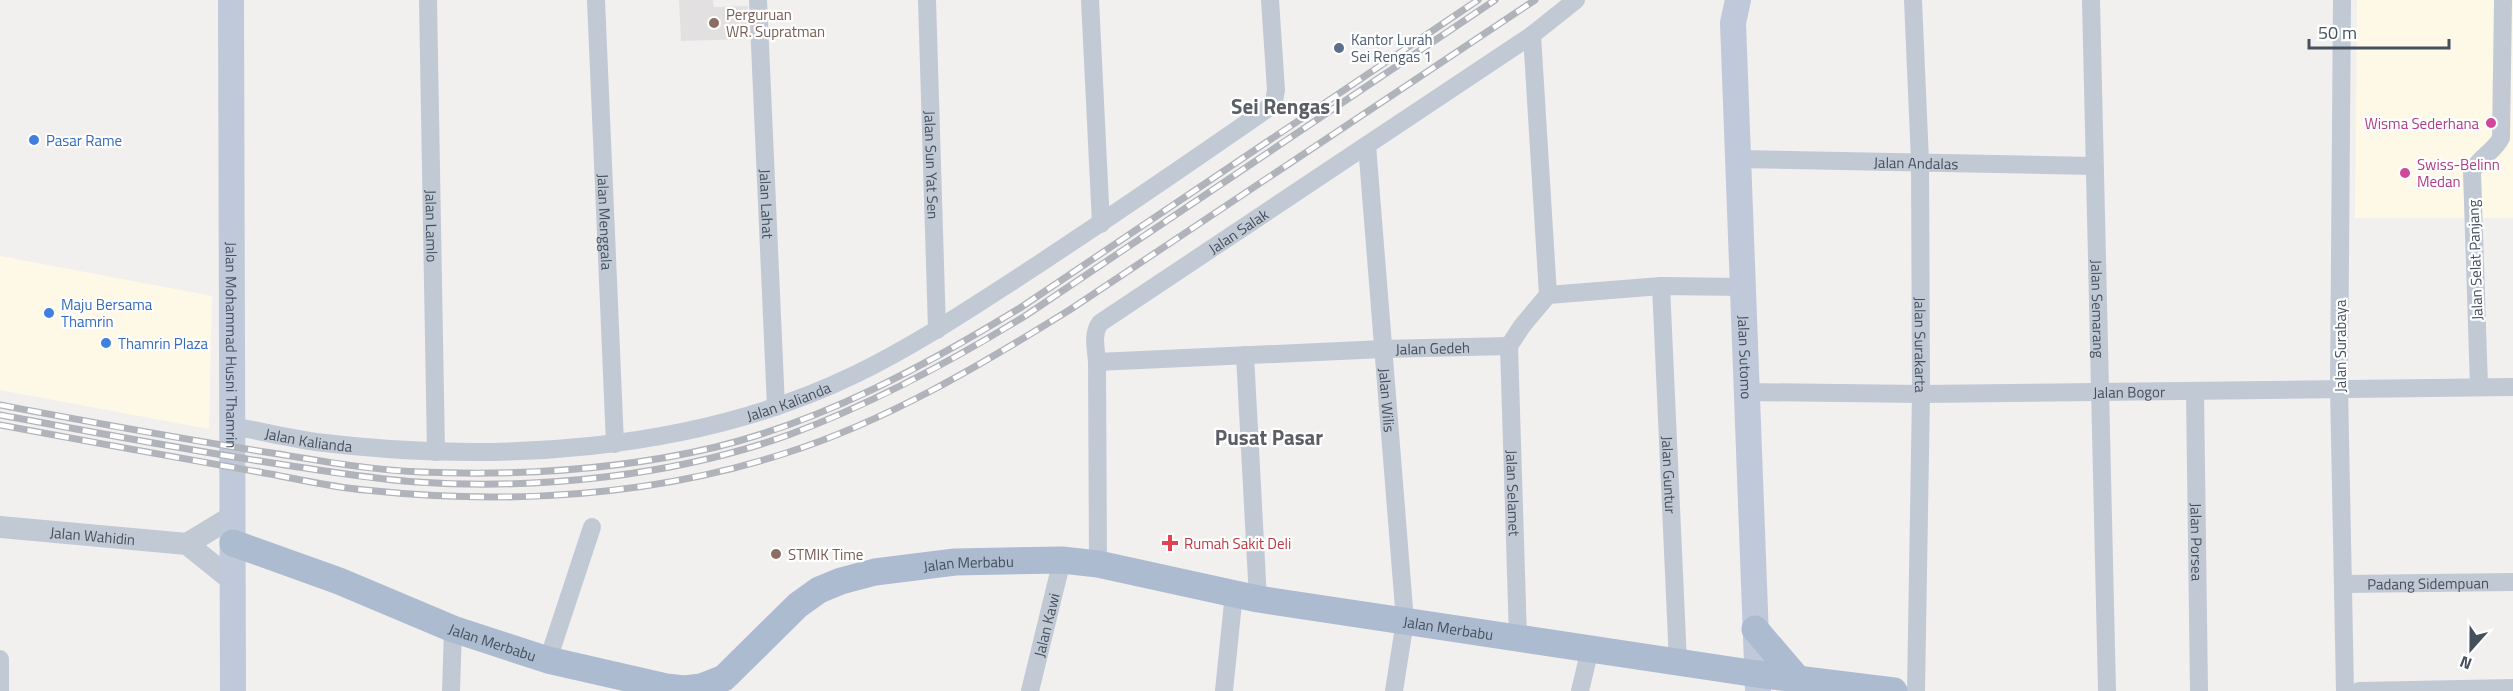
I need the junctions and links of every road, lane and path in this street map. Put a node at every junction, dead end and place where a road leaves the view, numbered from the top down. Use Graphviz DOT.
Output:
graph roads {
  1 [pos="231,0"];
  2 [pos="428,0"];
  3 [pos="596,0"];
  4 [pos="758,0"];
  5 [pos="927,0"];
  6 [pos="1090,0"];
  7 [pos="1270,0"];
  8 [pos="1576,0"];
  9 [pos="1723,0"];
  10 [pos="1912,0"];
  11 [pos="2091,0"];
  12 [pos="2342,0"];
  13 [pos="2503,0"];
  14 [pos="1736,12"];
  15 [pos="1532,35"];
  16 [pos="1367,145"];
  17 [pos="1738,159"];
  18 [pos="1920,161"];
  19 [pos="2093,166"];
  20 [pos="1101,224"];
  21 [pos="1661,286"];
  22 [pos="1743,287"];
  23 [pos="1548,295"];
  24 [pos="937,330"];
  25 [pos="1509,346"];
  26 [pos="1383,349"];
  27 [pos="1245,355"];
  28 [pos="1097,362"];
  29 [pos="2339,387"];
  30 [pos="2479,387"];
  31 [pos="2513,387"];
  32 [pos="2100,391"];
  33 [pos="1747,392"];
  34 [pos="2195,392"];
  35 [pos="1921,394"];
  36 [pos="776,407"];
  37 [pos="232,426"];
  38 [pos="615,444"];
  39 [pos="436,452"];
  40 [pos="233,516"];
  41 [pos="0,527"];
  42 [pos="592,527"];
  43 [pos="233,543"];
  44 [pos="187,544"];
  45 [pos="1062,560"];
  46 [pos="1098,564"];
  47 [pos="233,581"];
  48 [pos="2513,582"];
  49 [pos="2344,584"];
  50 [pos="1246,596"];
  51 [pos="1405,621"];
  52 [pos="453,629"];
  53 [pos="1755,629"];
  54 [pos="1518,638"];
  55 [pos="1590,649"];
  56 [pos="0,659"];
  57 [pos="548,660"];
  58 [pos="1678,662"];
  59 [pos="1797,678"];
  60 [pos="1757,683"];
  61 [pos="725,685"];
  62 [pos="2513,688"];
  63 [pos="0,691"];
  64 [pos="233,691"];
  65 [pos="451,691"];
  66 [pos="1030,691"];
  67 [pos="1224,691"];
  68 [pos="1394,691"];
  69 [pos="1580,691"];
  70 [pos="1894,691"];
  71 [pos="1916,691"];
  72 [pos="2107,691"];
  73 [pos="2199,691"];
  74 [pos="2345,691"];
  75 [pos="2359,691"];
  1 -- 37 [label="main road, Jalan Mohammad Husni Thamrin"];
  2 -- 39 [label="street, Jalan Lamlo"];
  3 -- 38 [label="street, Jalan Menggala"];
  4 -- 36 [label="street, Jalan Lahat"];
  5 -- 24 [label="street, Jalan Sun Yat Sen"];
  6 -- 20 [label="street"];
  7 -- 20 [label="street, Jalan Kalianda"];
  8 -- 15 [label="street, Jalan Salak"];
  9 -- 14 [label="main road, Jalan Sutomo"];
  10 -- 18 [label="street, Jalan Surakarta"];
  11 -- 19 [label="street, Jalan Semarang"];
  12 -- 29 [label="street, Jalan Surabaya"];
  13 -- 30 [label="street, Jalan Selat Panjang"];
  14 -- 17 [label="main road, Jalan Sutomo"];
  15 -- 16 [label="street, Jalan Salak"];
  15 -- 23 [label="street"];
  16 -- 26 [label="street, Jalan Wilis"];
  16 -- 28 [label="street, Jalan Salak"];
  17 -- 18 [label="street, Jalan Andalas"];
  17 -- 22 [label="main road, Jalan Sutomo"];
  18 -- 19 [label="street, Jalan Andalas"];
  18 -- 35 [label="street, Jalan Surakarta"];
  19 -- 32 [label="street, Jalan Semarang"];
  20 -- 24 [label="street, Jalan Kalianda"];
  21 -- 22 [label="street"];
  21 -- 23 [label="street"];
  21 -- 58 [label="street, Jalan Guntur"];
  22 -- 33 [label="main road, Jalan Sutomo"];
  23 -- 25 [label="street"];
  24 -- 36 [label="street, Jalan Kalianda"];
  25 -- 26 [label="street, Jalan Gedeh"];
  25 -- 54 [label="street, Jalan Selamet"];
  26 -- 27 [label="street, Jalan Gedeh"];
  26 -- 51 [label="street, Jalan Wilis"];
  27 -- 28 [label="street, Jalan Gedeh"];
  27 -- 50 [label="street"];
  28 -- 46 [label="street, Jalan Salak"];
  29 -- 30 [label="street, Jalan Bogor"];
  29 -- 34 [label="street, Jalan Bogor"];
  29 -- 49 [label="street, Jalan Surabaya"];
  30 -- 31 [label="street, Jalan Bogor"];
  32 -- 34 [label="street, Jalan Bogor"];
  32 -- 35 [label="street, Jalan Bogor"];
  32 -- 72 [label="street, Jalan Semarang"];
  33 -- 35 [label="street, Jalan Bogor"];
  33 -- 53 [label="main road, Jalan Sutomo"];
  34 -- 73 [label="street, Jalan Porsea"];
  35 -- 71 [label="street, Jalan Surakarta"];
  36 -- 38 [label="street, Jalan Kalianda"];
  37 -- 39 [label="street, Jalan Kalianda"];
  37 -- 40 [label="main road, Jalan Mohammad Husni Thamrin"];
  38 -- 39 [label="street, Jalan Kalianda"];
  40 -- 43 [label="main road, Jalan Mohammad Husni Thamrin"];
  40 -- 44 [label="street"];
  41 -- 44 [label="street, Jalan Wahidin"];
  42 -- 57 [label="street"];
  43 -- 47 [label="main road, Jalan Mohammad Husni Thamrin"];
  43 -- 52 [label="main road, Jalan Merbabu"];
  44 -- 47 [label="street"];
  45 -- 46 [label="main road, Jalan Merbabu"];
  45 -- 61 [label="main road, Jalan Merbabu"];
  45 -- 66 [label="street, Jalan Kawi"];
  46 -- 50 [label="main road, Jalan Merbabu"];
  47 -- 64 [label="main road, Jalan Mohammad Husni Thamrin"];
  48 -- 49 [label="street, Padang Sidempuan"];
  49 -- 74 [label="street, Jalan Surabaya"];
  50 -- 51 [label="main road, Jalan Merbabu"];
  50 -- 67 [label="street"];
  51 -- 54 [label="main road, Jalan Merbabu"];
  51 -- 68 [label="street, Jalan Wilis"];
  52 -- 57 [label="main road, Jalan Merbabu"];
  52 -- 65 [label="street"];
  53 -- 59 [label="main road"];
  53 -- 60 [label="main road, Jalan Sutomo"];
  54 -- 55 [label="main road, Jalan Merbabu"];
  55 -- 58 [label="main road, Jalan Merbabu"];
  55 -- 69 [label="street"];
  56 -- 63 [label="street"];
  57 -- 61 [label="main road, Jalan Merbabu"];
  58 -- 60 [label="main road, Jalan Merbabu"];
  59 -- 60 [label="main road, Jalan Merbabu"];
  59 -- 70 [label="main road, Jalan Merbabu"];
  62 -- 75 [label="street"];
}
